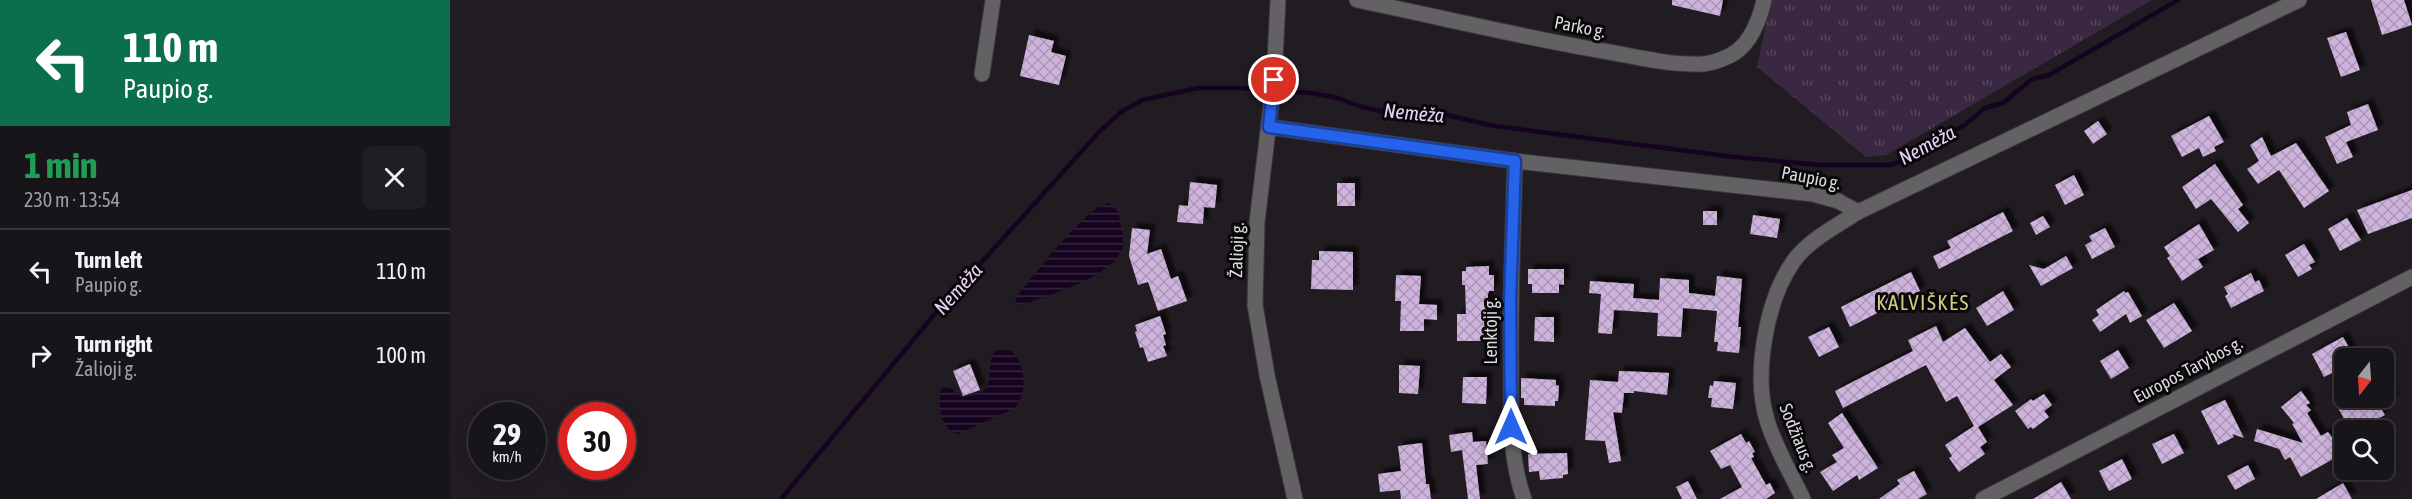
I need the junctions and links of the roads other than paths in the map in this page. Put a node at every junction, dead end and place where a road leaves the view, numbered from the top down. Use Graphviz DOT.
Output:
graph roads {
  1 [pos="993,0"];
  2 [pos="1278,0"];
  3 [pos="1357,0"];
  4 [pos="1764,0"];
  5 [pos="2299,0"];
  6 [pos="982,74"];
  7 [pos="1269,127"];
  8 [pos="1515,161"];
  9 [pos="1858,212"];
  10 [pos="2412,277"];
  11 [pos="1295,499"];
  12 [pos="1524,499"];
  13 [pos="1803,499"];
  14 [pos="1983,499"];
  1 -- 6 [label="street"];
  2 -- 7 [label="street, Žalioji g."];
  3 -- 4 [label="street, Parko g."];
  5 -- 9 [label="street, Paupio g."];
  7 -- 8 [label="street, Paupio g."];
  7 -- 11 [label="street, Žalioji g."];
  8 -- 9 [label="street, Paupio g."];
  8 -- 12 [label="street, Lenktoji g."];
  9 -- 13 [label="street, Sodžiaus g."];
  10 -- 14 [label="street, Europos Tarybos g."];
}
